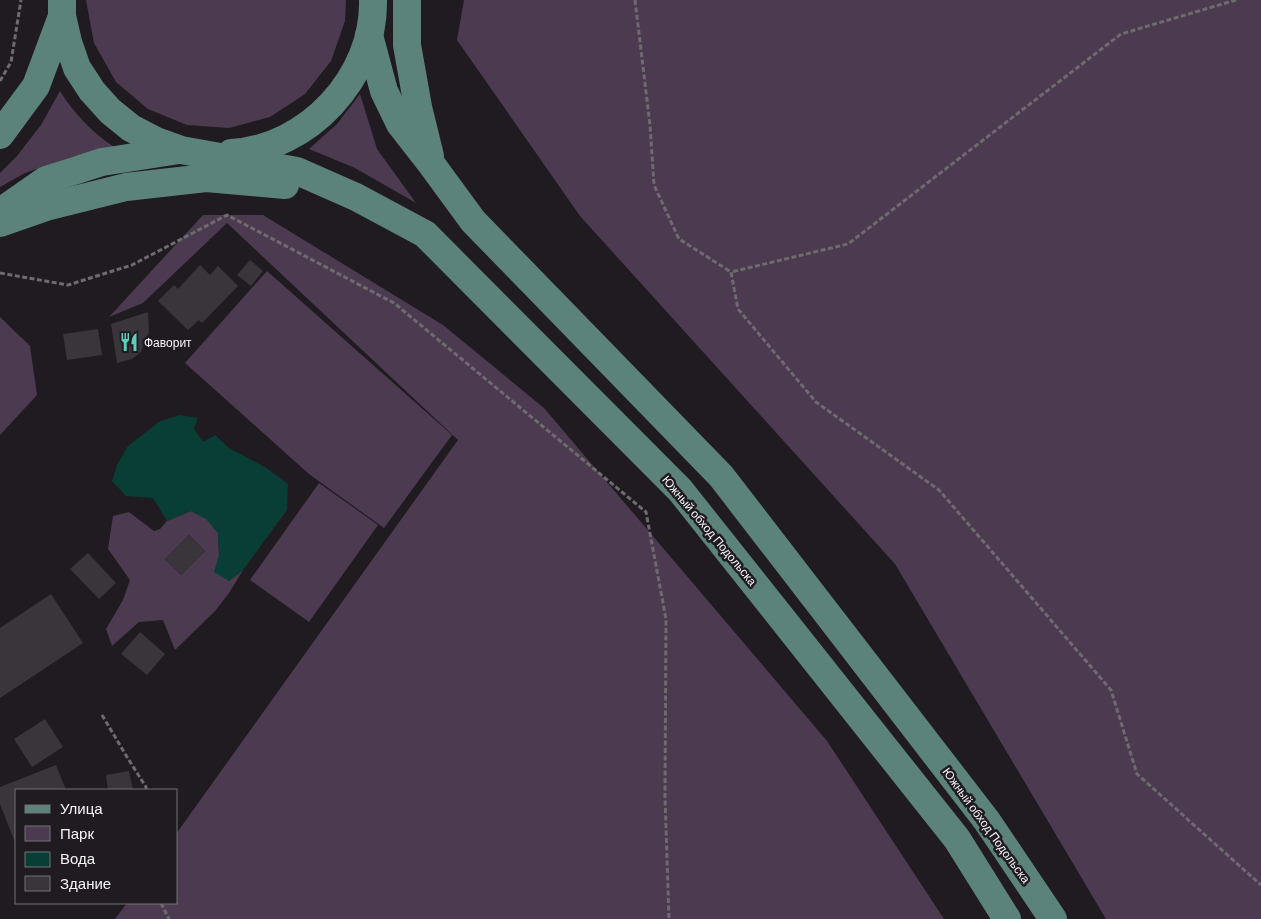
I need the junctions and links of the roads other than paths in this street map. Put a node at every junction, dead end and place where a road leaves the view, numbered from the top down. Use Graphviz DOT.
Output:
graph roads {
  1 [pos="373,0"];
  2 [pos="407,0"];
  3 [pos="62,8"];
  4 [pos="369,35"];
  5 [pos="0,135"];
  6 [pos="181,150"];
  7 [pos="207,154"];
  8 [pos="432,165"];
  9 [pos="356,197"];
  10 [pos="0,212"];
  11 [pos="0,223"];
  12 [pos="1007,919"];
  13 [pos="1053,919"];
  1 -- 4 [label="main road"];
  2 -- 8 [label="main road"];
  3 -- 5 [label="main road"];
  3 -- 6 [label="main road"];
  4 -- 7 [label="main road"];
  4 -- 8 [label="main road, Южный обход Подольска"];
  6 -- 7 [label="main road"];
  6 -- 10 [label="main road"];
  7 -- 9 [label="main road"];
  8 -- 13 [label="main road, Южный обход Подольска"];
  9 -- 11 [label="main road"];
  9 -- 12 [label="main road, Южный обход Подольска"];
}
